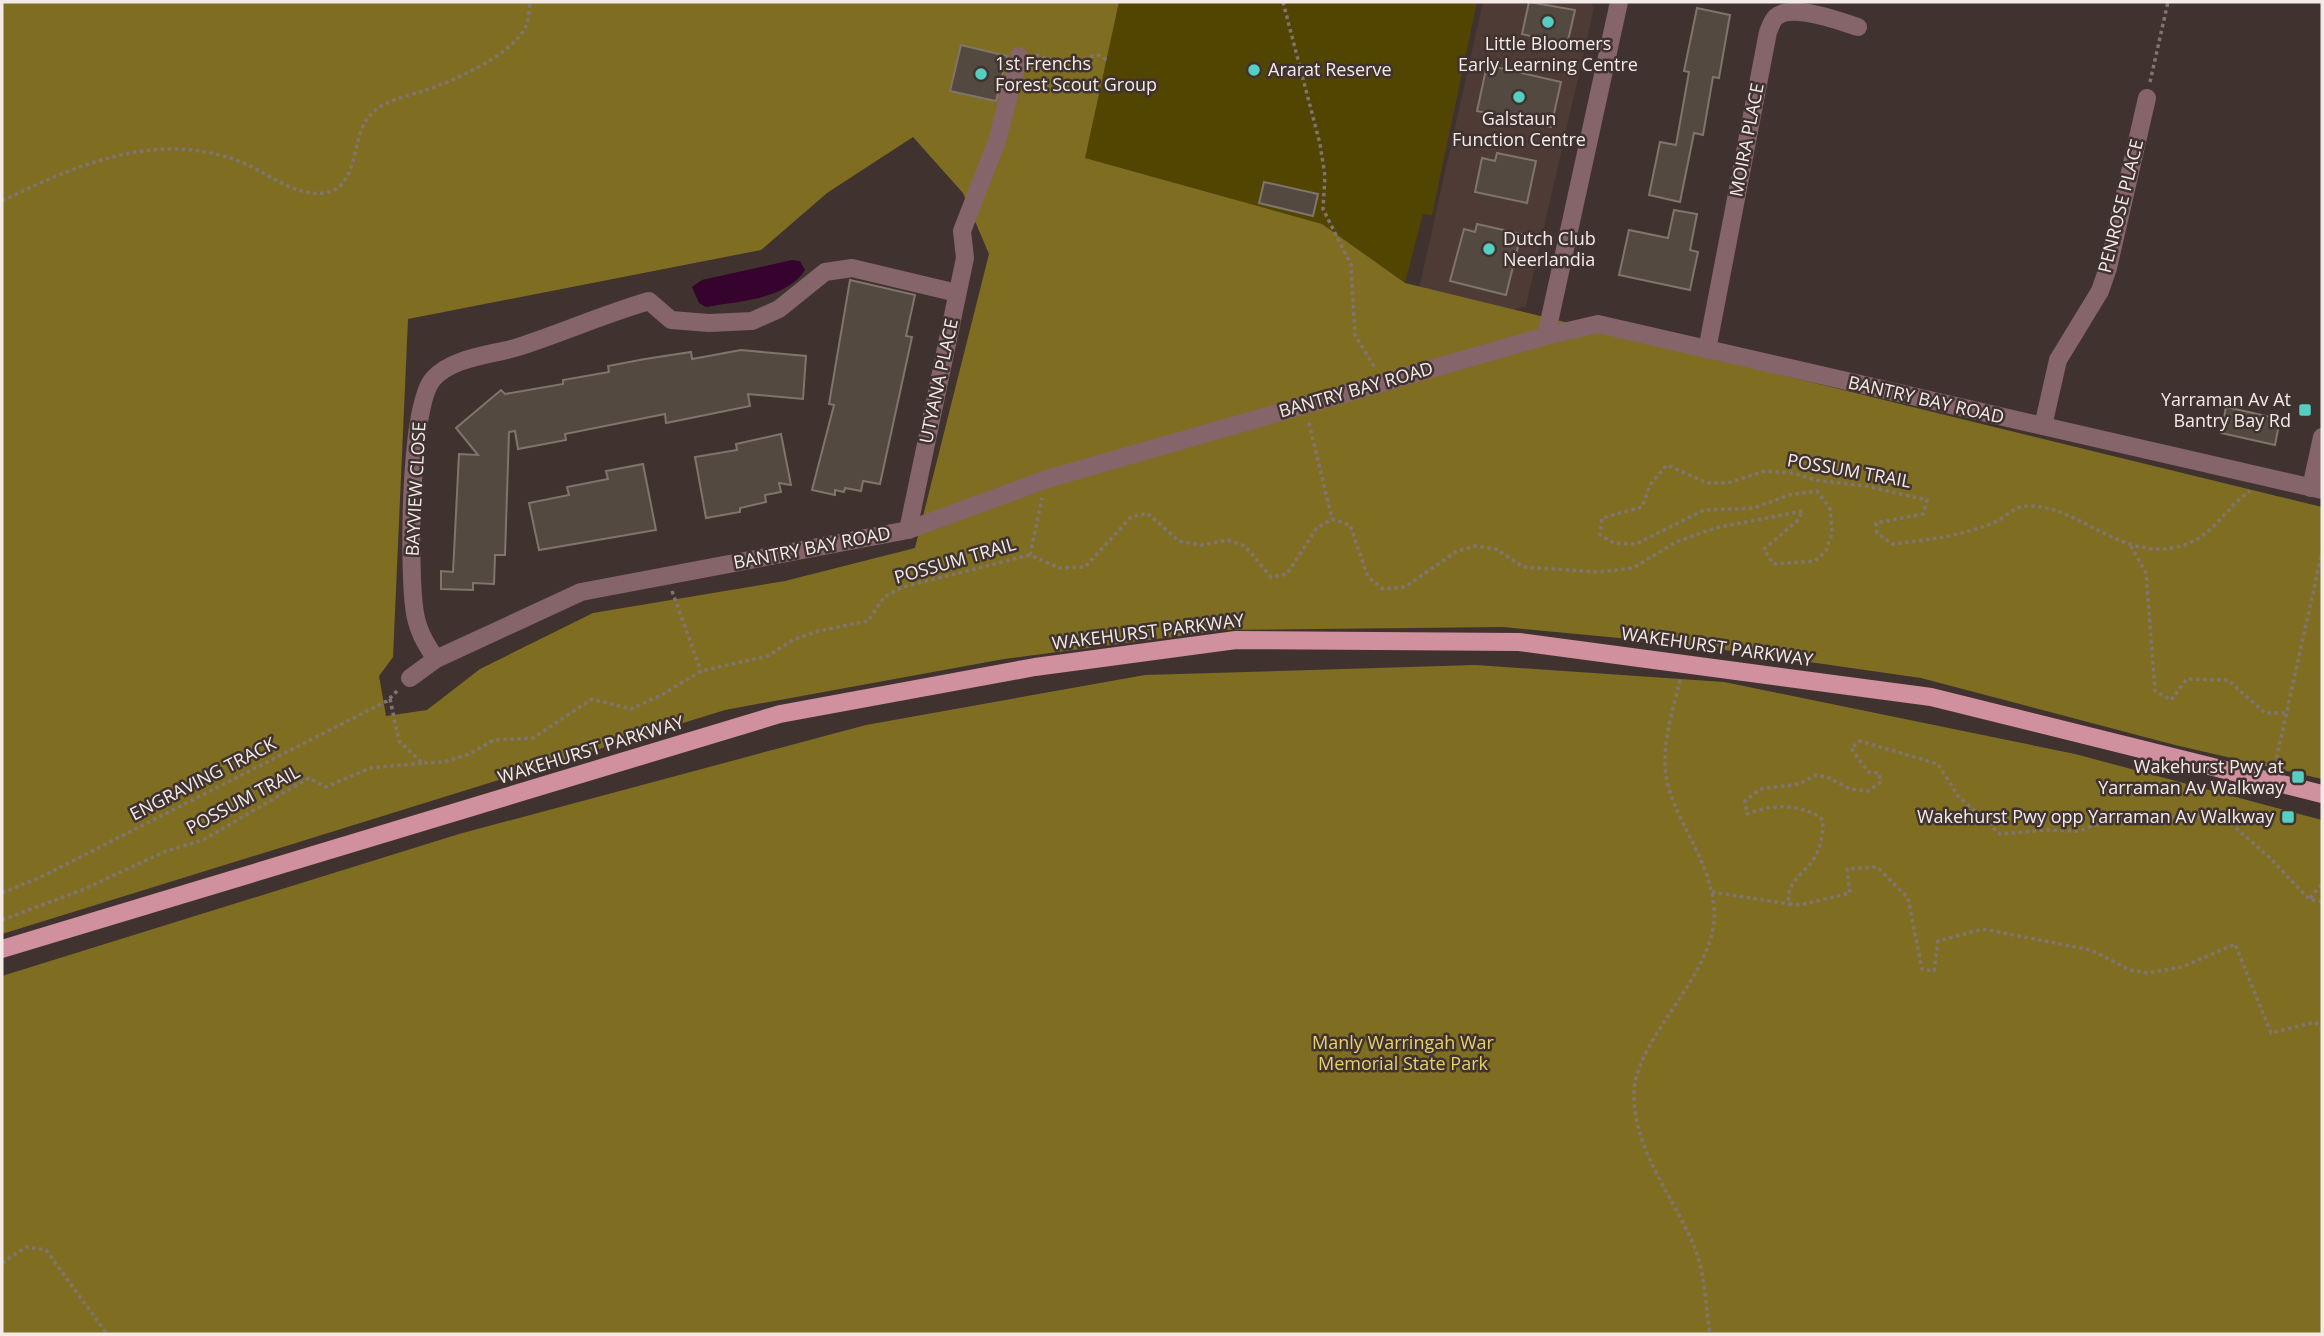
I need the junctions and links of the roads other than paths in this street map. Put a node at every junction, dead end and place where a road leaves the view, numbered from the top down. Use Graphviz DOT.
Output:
graph roads {
  1 [pos="1619,2"];
  2 [pos="1858,27"];
  3 [pos="1019,56"];
  4 [pos="2147,98"];
  5 [pos="957,293"];
  6 [pos="1546,336"];
  7 [pos="1707,350"];
  8 [pos="2043,426"];
  9 [pos="2322,437"];
  10 [pos="2317,489"];
  11 [pos="908,530"];
  12 [pos="436,659"];
  13 [pos="410,678"];
  14 [pos="2322,794"];
  15 [pos="2,949"];
  1 -- 6 [label="street"];
  2 -- 7 [label="street, MOIRA PLACE"];
  3 -- 5 [label="street, UTYANA PLACE"];
  4 -- 8 [label="street, PENROSE PLACE"];
  5 -- 11 [label="street, UTYANA PLACE"];
  5 -- 12 [label="street, BAYVIEW CLOSE"];
  6 -- 7 [label="street, BANTRY BAY ROAD"];
  6 -- 11 [label="street, BANTRY BAY ROAD"];
  7 -- 8 [label="street, BANTRY BAY ROAD"];
  8 -- 10 [label="street, BANTRY BAY ROAD"];
  9 -- 10 [label="street"];
  11 -- 12 [label="street, BANTRY BAY ROAD"];
  12 -- 13 [label="street, BANTRY BAY ROAD"];
  14 -- 15 [label="main road, WAKEHURST PARKWAY"];
}
